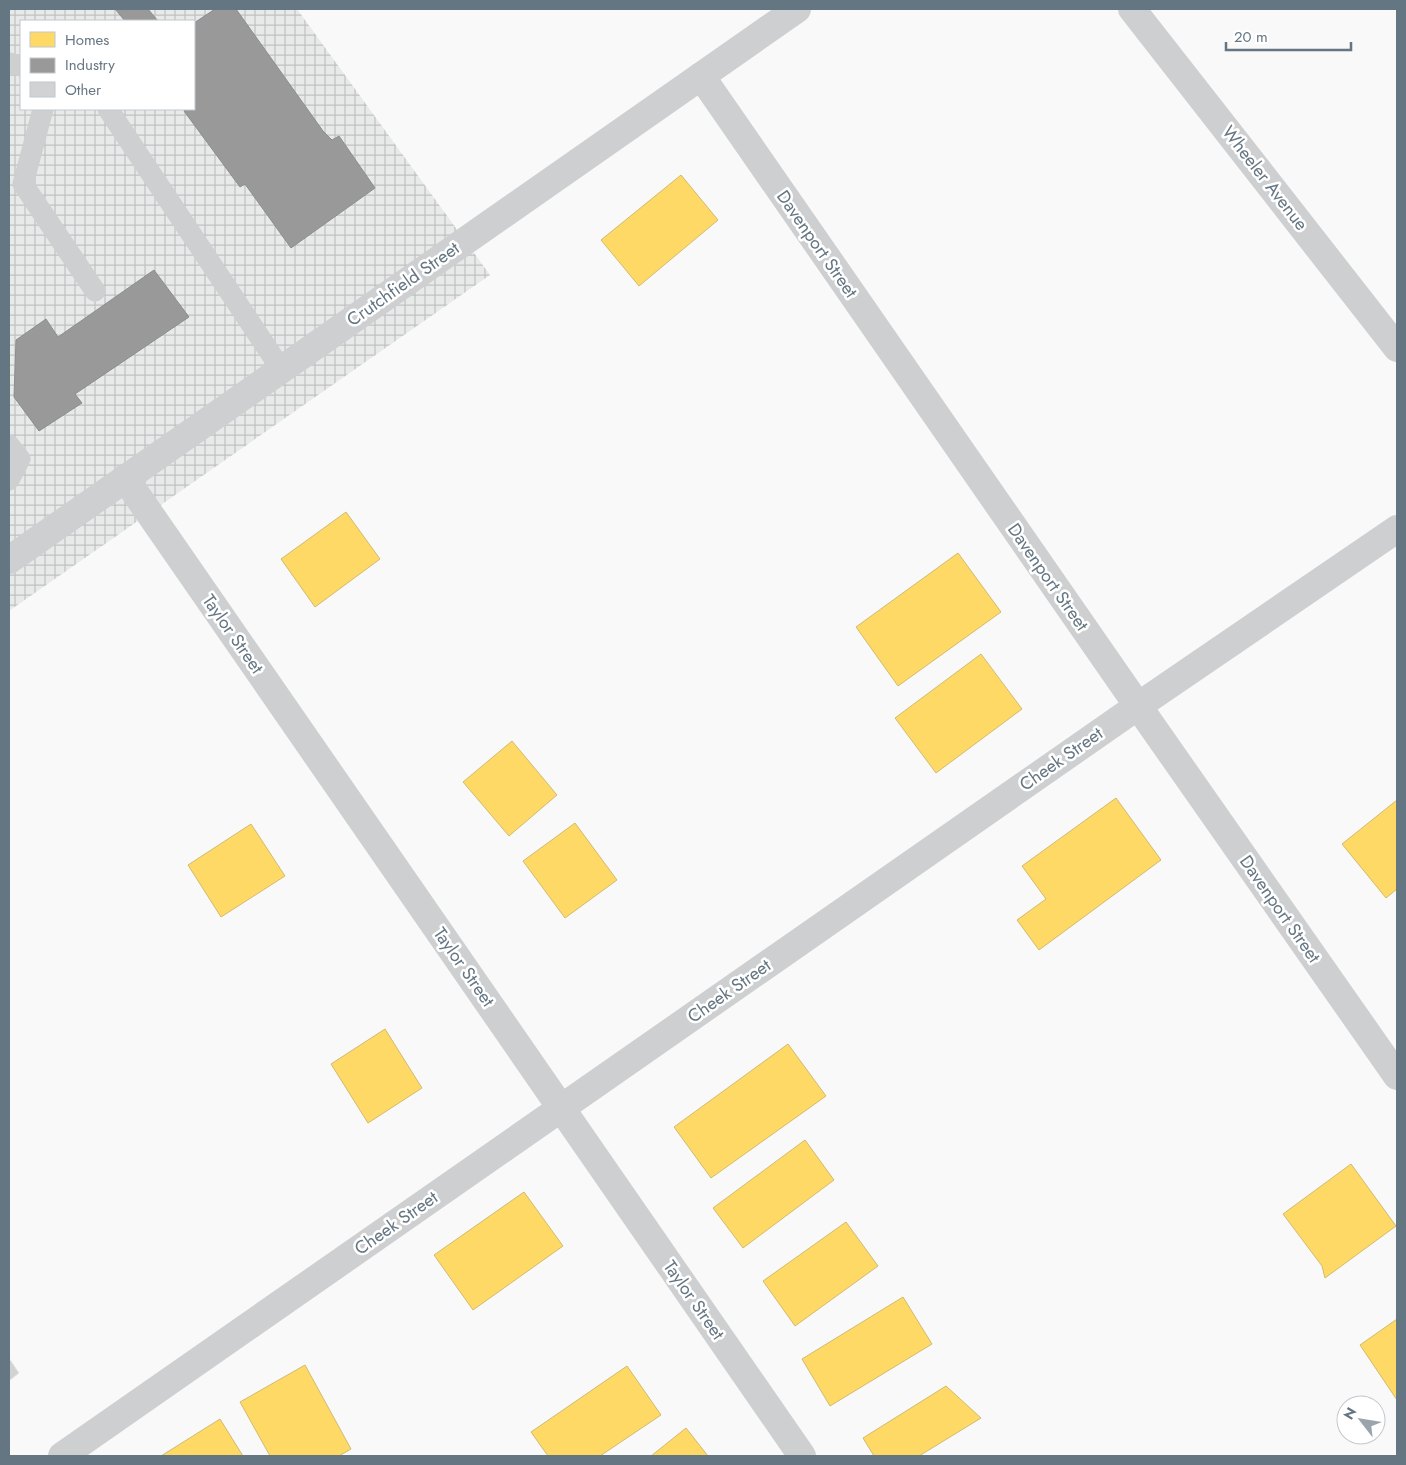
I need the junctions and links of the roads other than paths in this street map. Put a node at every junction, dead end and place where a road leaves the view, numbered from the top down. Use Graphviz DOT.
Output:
graph roads {
  1 [pos="797,9"];
  2 [pos="1132,9"];
  3 [pos="701,76"];
  4 [pos="43,110"];
  5 [pos="109,110"];
  6 [pos="95,291"];
  7 [pos="1397,348"];
  8 [pos="281,369"];
  9 [pos="9,445"];
  10 [pos="125,478"];
  11 [pos="9,480"];
  12 [pos="1397,529"];
  13 [pos="9,560"];
  14 [pos="1138,706"];
  15 [pos="1397,1076"];
  16 [pos="561,1108"];
  17 [pos="62,1456"];
  18 [pos="802,1456"];
  1 -- 3 [label="street, Crutchfield Street"];
  2 -- 7 [label="street, Wheeler Avenue"];
  3 -- 8 [label="street, Crutchfield Street"];
  3 -- 14 [label="street, Davenport Street"];
  4 -- 6 [label="lane"];
  5 -- 8 [label="lane"];
  8 -- 10 [label="street, Crutchfield Street"];
  9 -- 11 [label="lane"];
  10 -- 13 [label="street, Crutchfield Street"];
  10 -- 16 [label="street, Taylor Street"];
  12 -- 14 [label="street, Cheek Street"];
  14 -- 15 [label="street, Davenport Street"];
  14 -- 16 [label="street, Cheek Street"];
  16 -- 17 [label="street, Cheek Street"];
  16 -- 18 [label="street, Taylor Street"];
}
